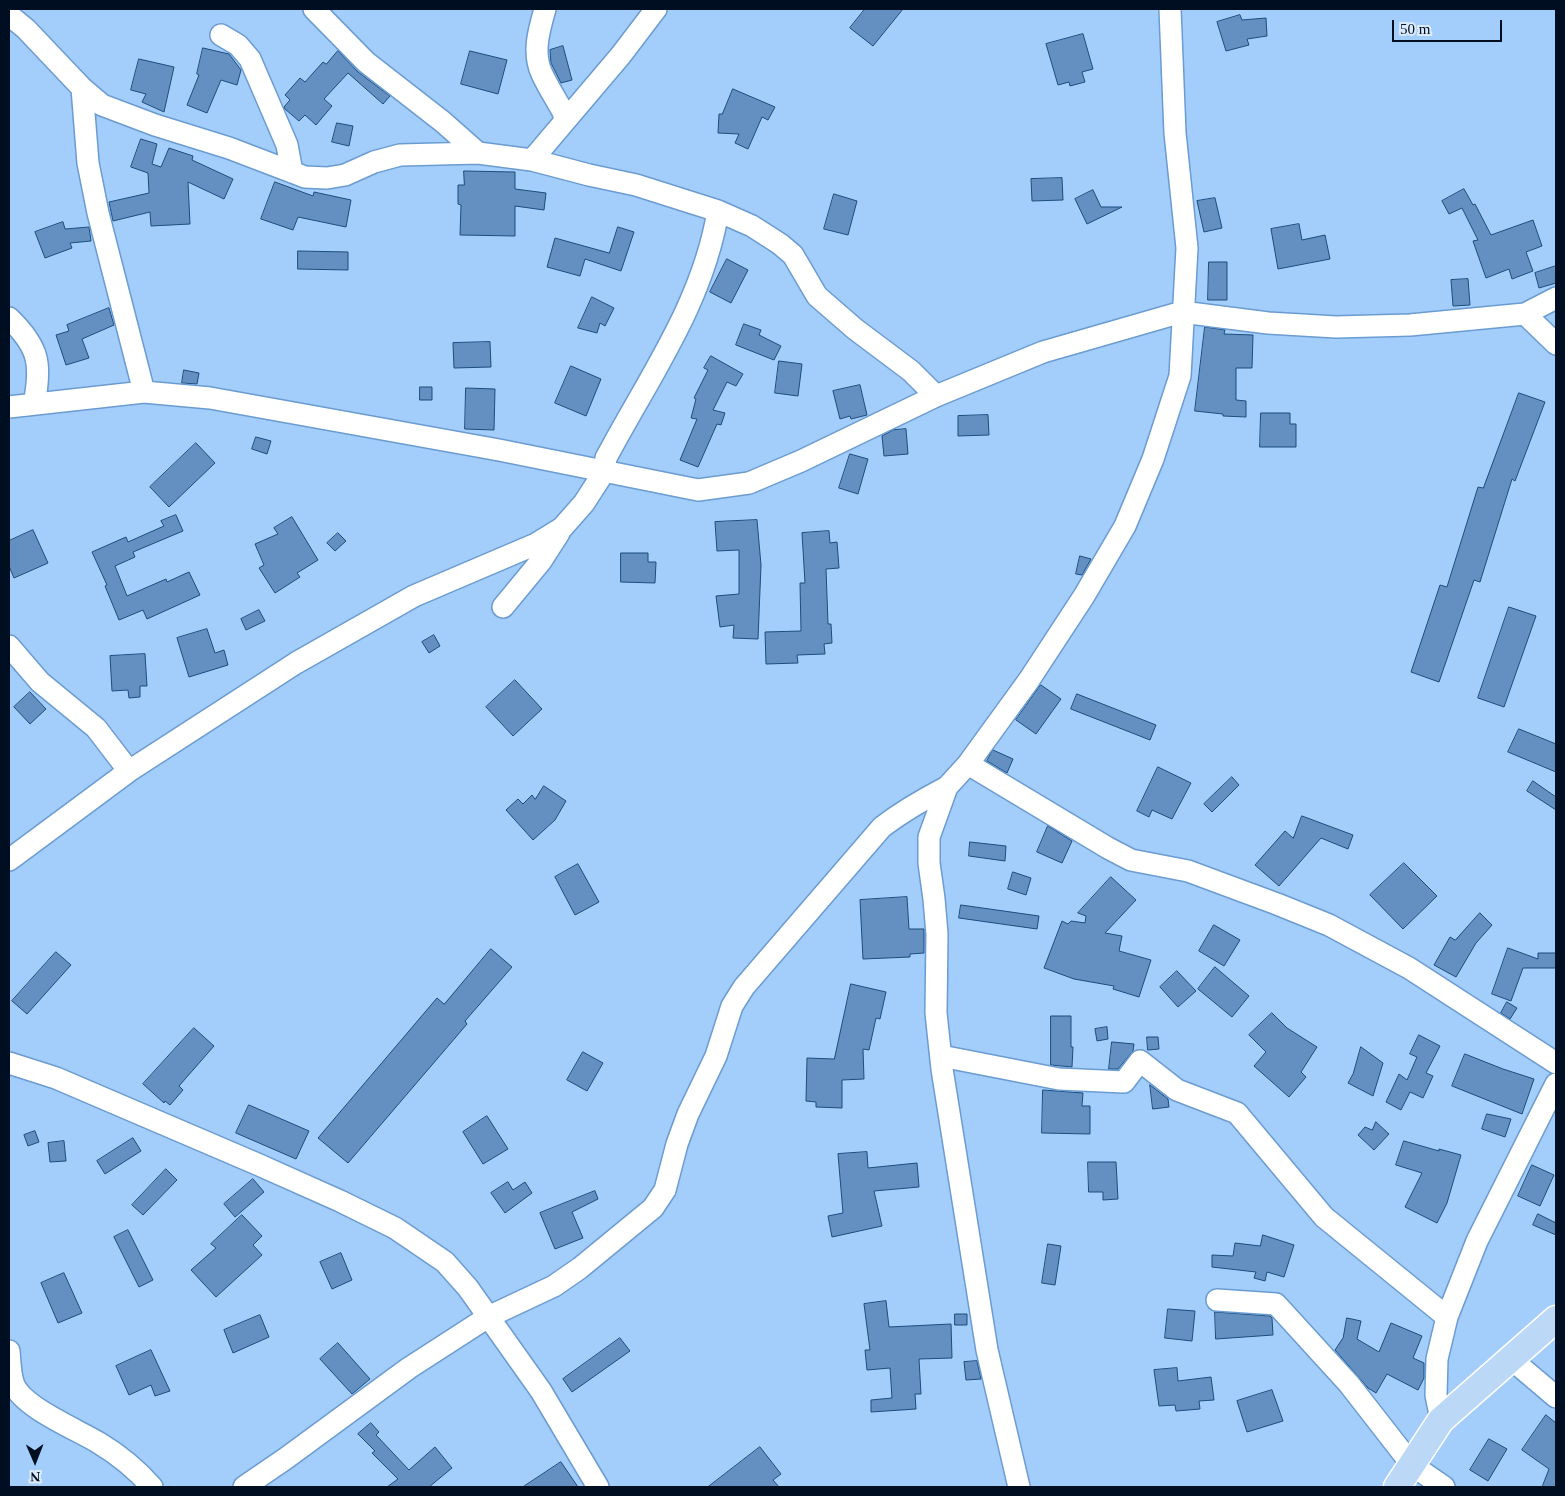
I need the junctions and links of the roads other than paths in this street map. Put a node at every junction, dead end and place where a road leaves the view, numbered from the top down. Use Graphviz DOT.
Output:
graph roads {
  1 [pos="314,9"];
  2 [pos="545,9"];
  3 [pos="656,9"];
  4 [pos="1170,9"];
  5 [pos="9,15"];
  6 [pos="221,35"];
  7 [pos="82,88"];
  8 [pos="565,119"];
  9 [pos="478,153"];
  10 [pos="532,160"];
  11 [pos="292,172"];
  12 [pos="718,211"];
  13 [pos="1556,298"];
  14 [pos="1182,312"];
  15 [pos="1525,314"];
  16 [pos="9,318"];
  17 [pos="1556,344"];
  18 [pos="144,392"];
  19 [pos="936,396"];
  20 [pos="34,404"];
  21 [pos="9,407"];
  22 [pos="604,472"];
  23 [pos="562,528"];
  24 [pos="503,607"];
  25 [pos="9,646"];
  26 [pos="968,764"];
  27 [pos="129,771"];
  28 [pos="947,787"];
  29 [pos="9,860"];
  30 [pos="941,1056"];
  31 [pos="9,1063"];
  32 [pos="1556,1063"];
  33 [pos="1556,1084"];
  34 [pos="1217,1300"];
  35 [pos="488,1317"];
  36 [pos="1447,1317"];
  37 [pos="1556,1319"];
  38 [pos="9,1350"];
  39 [pos="1510,1358"];
  40 [pos="1556,1397"];
  41 [pos="1441,1420"];
  42 [pos="1412,1465"];
  43 [pos="152,1487"];
  44 [pos="244,1487"];
  45 [pos="598,1487"];
  46 [pos="1019,1487"];
  47 [pos="1398,1487"];
  48 [pos="1444,1487"];
  1 -- 9 [label="street"];
  2 -- 8 [label="street"];
  3 -- 8 [label="street"];
  4 -- 14 [label="street"];
  5 -- 7 [label="street"];
  6 -- 11 [label="street"];
  7 -- 11 [label="street"];
  7 -- 18 [label="street"];
  8 -- 10 [label="street"];
  9 -- 10 [label="street"];
  9 -- 11 [label="street"];
  10 -- 12 [label="street"];
  12 -- 19 [label="street"];
  12 -- 22 [label="street"];
  13 -- 15 [label="street"];
  14 -- 15 [label="street"];
  14 -- 19 [label="street"];
  14 -- 26 [label="street"];
  15 -- 17 [label="street"];
  16 -- 20 [label="street"];
  18 -- 20 [label="street"];
  18 -- 22 [label="street"];
  19 -- 22 [label="street"];
  20 -- 21 [label="street"];
  22 -- 23 [label="street"];
  23 -- 24 [label="street"];
  23 -- 27 [label="street"];
  25 -- 27 [label="street"];
  26 -- 28 [label="street"];
  26 -- 32 [label="street"];
  27 -- 29 [label="street"];
  28 -- 30 [label="street"];
  28 -- 35 [label="street"];
  30 -- 36 [label="street"];
  30 -- 46 [label="street"];
  31 -- 35 [label="street"];
  33 -- 36 [label="street"];
  34 -- 42 [label="street"];
  35 -- 44 [label="street"];
  35 -- 45 [label="street"];
  36 -- 41 [label="street"];
  37 -- 39 [label="main road"];
  38 -- 43 [label="street"];
  39 -- 40 [label="street"];
  39 -- 41 [label="main road"];
  41 -- 42 [label="main road"];
  42 -- 47 [label="main road"];
  42 -- 48 [label="street"];
}
